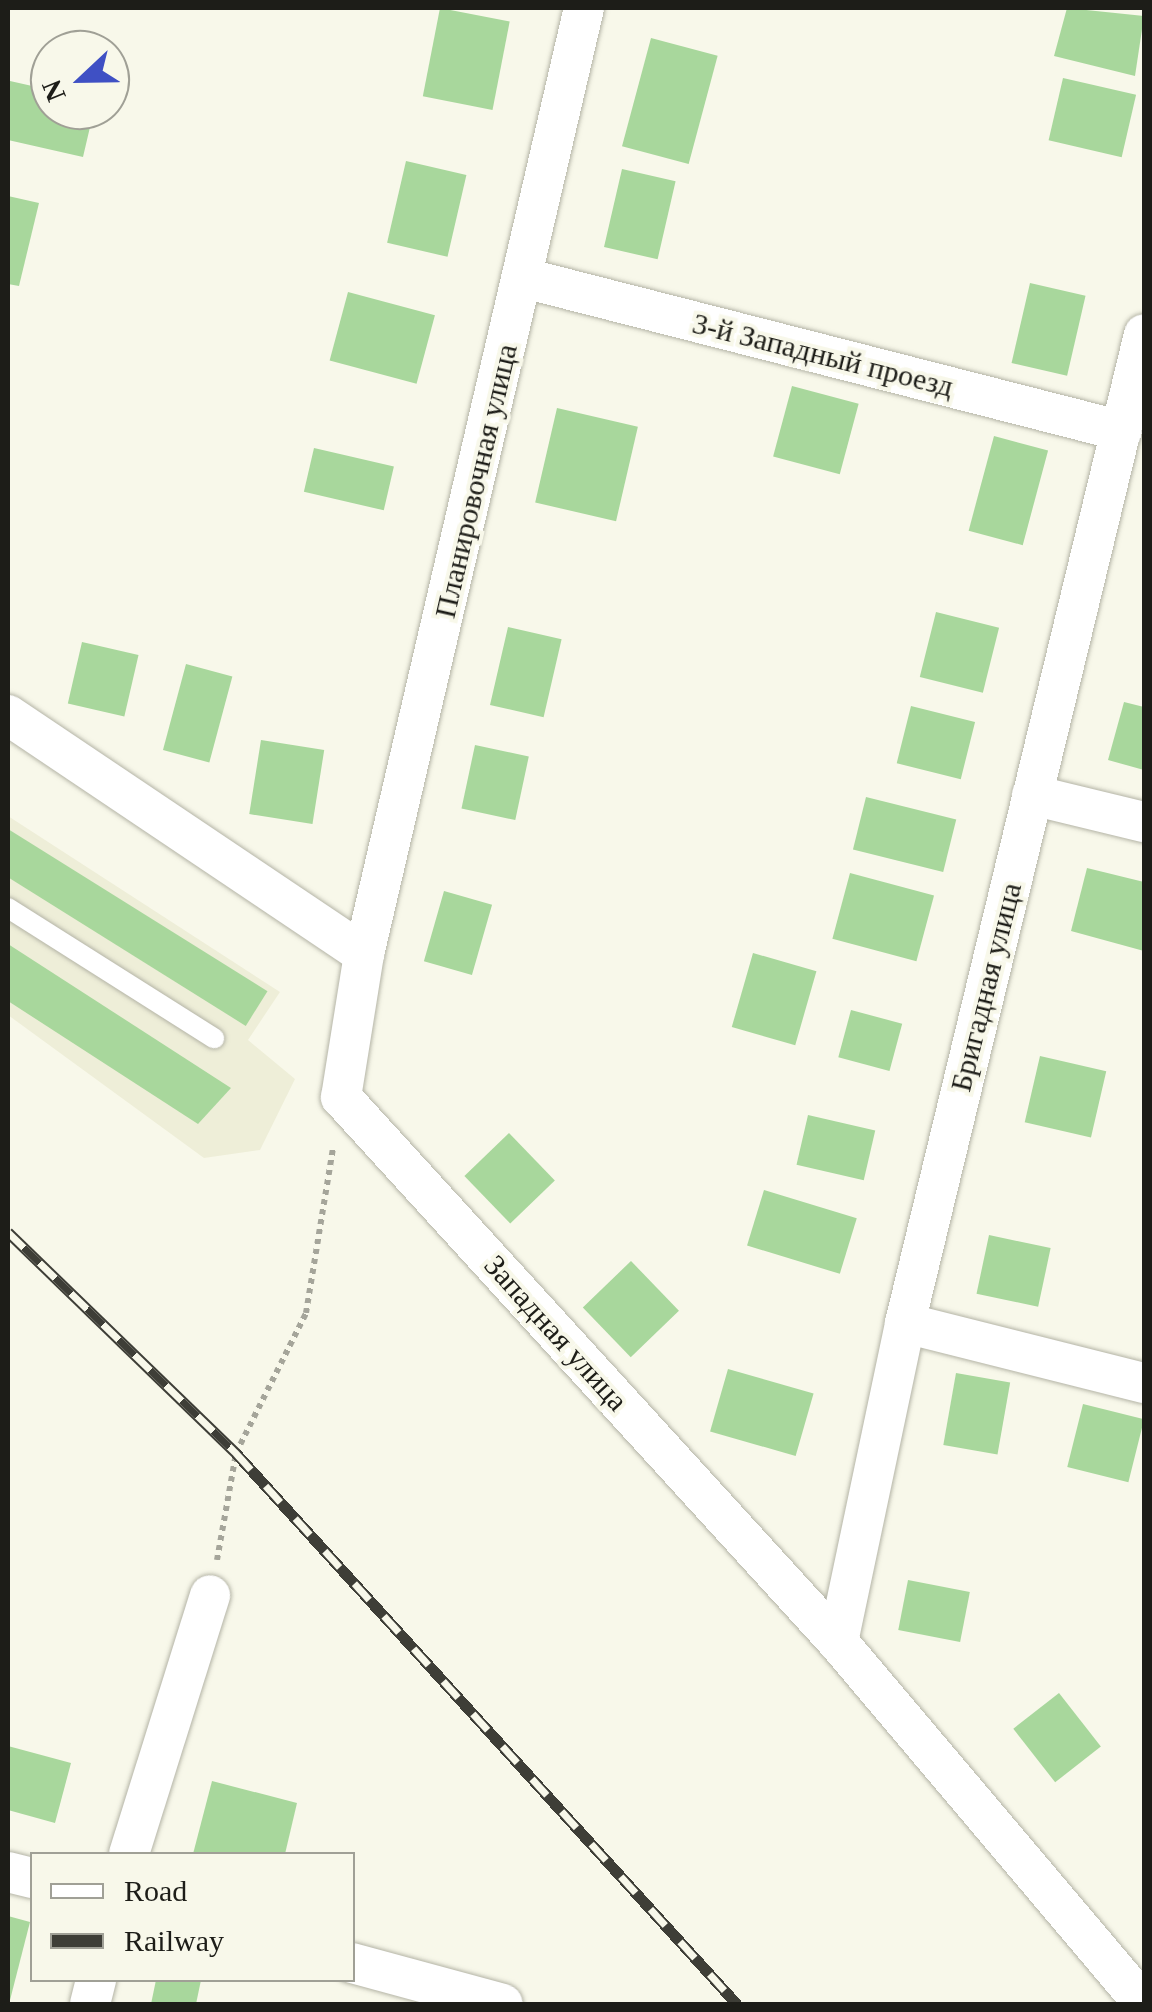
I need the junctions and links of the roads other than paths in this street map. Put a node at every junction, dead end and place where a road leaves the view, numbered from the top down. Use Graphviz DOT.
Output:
graph roads {
  1 [pos="584,8"];
  2 [pos="524,278"];
  3 [pos="1144,334"];
  4 [pos="1122,431"];
  5 [pos="8,715"];
  6 [pos="1032,795"];
  7 [pos="1144,822"];
  8 [pos="8,908"];
  9 [pos="364,954"];
  10 [pos="214,1038"];
  11 [pos="905,1323"];
  12 [pos="1144,1384"];
  13 [pos="210,1596"];
  14 [pos="838,1642"];
  15 [pos="131,1852"];
  16 [pos="355,1964"];
  17 [pos="502,2004"];
  18 [pos="1144,2004"];
  1 -- 2 [label="street, Планировочная улица"];
  2 -- 4 [label="street, 3-й Западный проезд"];
  2 -- 9 [label="street, Планировочная улица"];
  3 -- 4 [label="street, Бригадная улица"];
  4 -- 6 [label="street, Бригадная улица"];
  5 -- 9 [label="street"];
  6 -- 7 [label="street"];
  6 -- 11 [label="street, Бригадная улица"];
  8 -- 10 [label="lane"];
  9 -- 14 [label="street, Западная улица"];
  11 -- 12 [label="street"];
  11 -- 14 [label="street, Бригадная улица"];
  13 -- 15 [label="street"];
  14 -- 18 [label="street, Западная улица"];
  16 -- 17 [label="street"];
}
